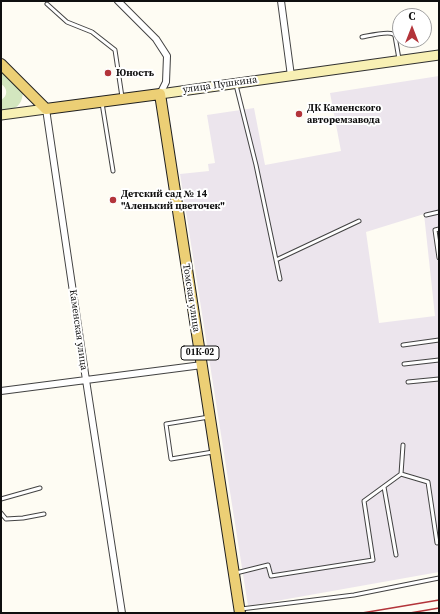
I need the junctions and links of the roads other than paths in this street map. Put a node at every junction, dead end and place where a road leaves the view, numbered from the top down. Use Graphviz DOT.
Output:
graph roads {
  1 [pos="118,1"];
  2 [pos="281,1"];
  3 [pos="47,4"];
  4 [pos="362,37"];
  5 [pos="439,55"];
  6 [pos="399,61"];
  7 [pos="1,64"];
  8 [pos="291,76"];
  9 [pos="235,83"];
  10 [pos="160,94"];
  11 [pos="122,99"];
  12 [pos="102,101"];
  13 [pos="46,109"];
  14 [pos="1,115"];
  15 [pos="113,171"];
  16 [pos="439,212"];
  17 [pos="426,215"];
  18 [pos="359,221"];
  19 [pos="439,229"];
  20 [pos="438,247"];
  21 [pos="439,258"];
  22 [pos="276,260"];
  23 [pos="280,278"];
  24 [pos="439,340"];
  25 [pos="403,345"];
  26 [pos="439,360"];
  27 [pos="404,364"];
  28 [pos="202,365"];
  29 [pos="439,379"];
  30 [pos="86,380"];
  31 [pos="408,382"];
  32 [pos="1,391"];
  33 [pos="210,417"];
  34 [pos="403,445"];
  35 [pos="215,451"];
  36 [pos="401,474"];
  37 [pos="384,487"];
  38 [pos="40,488"];
  39 [pos="1,499"];
  40 [pos="1,513"];
  41 [pos="44,514"];
  42 [pos="437,543"];
  43 [pos="396,555"];
  44 [pos="234,573"];
  45 [pos="439,578"];
  46 [pos="240,611"];
  47 [pos="122,613"];
  1 -- 10 [label="street, Томская улица"];
  2 -- 8 [label="street"];
  3 -- 11 [label="lane"];
  4 -- 6 [label="lane"];
  5 -- 6 [label="street, улица Пушкина"];
  6 -- 8 [label="street, улица Пушкина"];
  7 -- 13 [label="main road"];
  8 -- 9 [label="street, улица Пушкина"];
  9 -- 10 [label="street, улица Пушкина"];
  9 -- 22 [label="lane"];
  10 -- 11 [label="main road, улица Пушкина"];
  10 -- 28 [label="main road, Томская улица / 01К-02"];
  11 -- 12 [label="main road, улица Пушкина"];
  12 -- 13 [label="main road, улица Пушкина"];
  12 -- 15 [label="lane"];
  13 -- 14 [label="street, улица Пушкина"];
  13 -- 30 [label="street, Каменская улица"];
  16 -- 17 [label="lane"];
  18 -- 22 [label="lane"];
  19 -- 20 [label="lane"];
  20 -- 21 [label="lane"];
  22 -- 23 [label="lane"];
  24 -- 25 [label="lane"];
  26 -- 27 [label="lane"];
  28 -- 30 [label="street"];
  28 -- 33 [label="main road, Томская улица / 01К-02"];
  29 -- 31 [label="lane"];
  30 -- 32 [label="street"];
  30 -- 47 [label="street, Каменская улица"];
  33 -- 35 [label="main road, Томская улица / 01К-02"];
  33 -- 35 [label="lane"];
  34 -- 36 [label="lane"];
  35 -- 44 [label="main road, Томская улица / 01К-02"];
  36 -- 37 [label="lane"];
  36 -- 42 [label="lane"];
  37 -- 43 [label="lane"];
  37 -- 44 [label="lane"];
  38 -- 39 [label="lane"];
  40 -- 41 [label="lane"];
  44 -- 46 [label="main road, Томская улица / 01К-02"];
  45 -- 46 [label="lane"];
}
